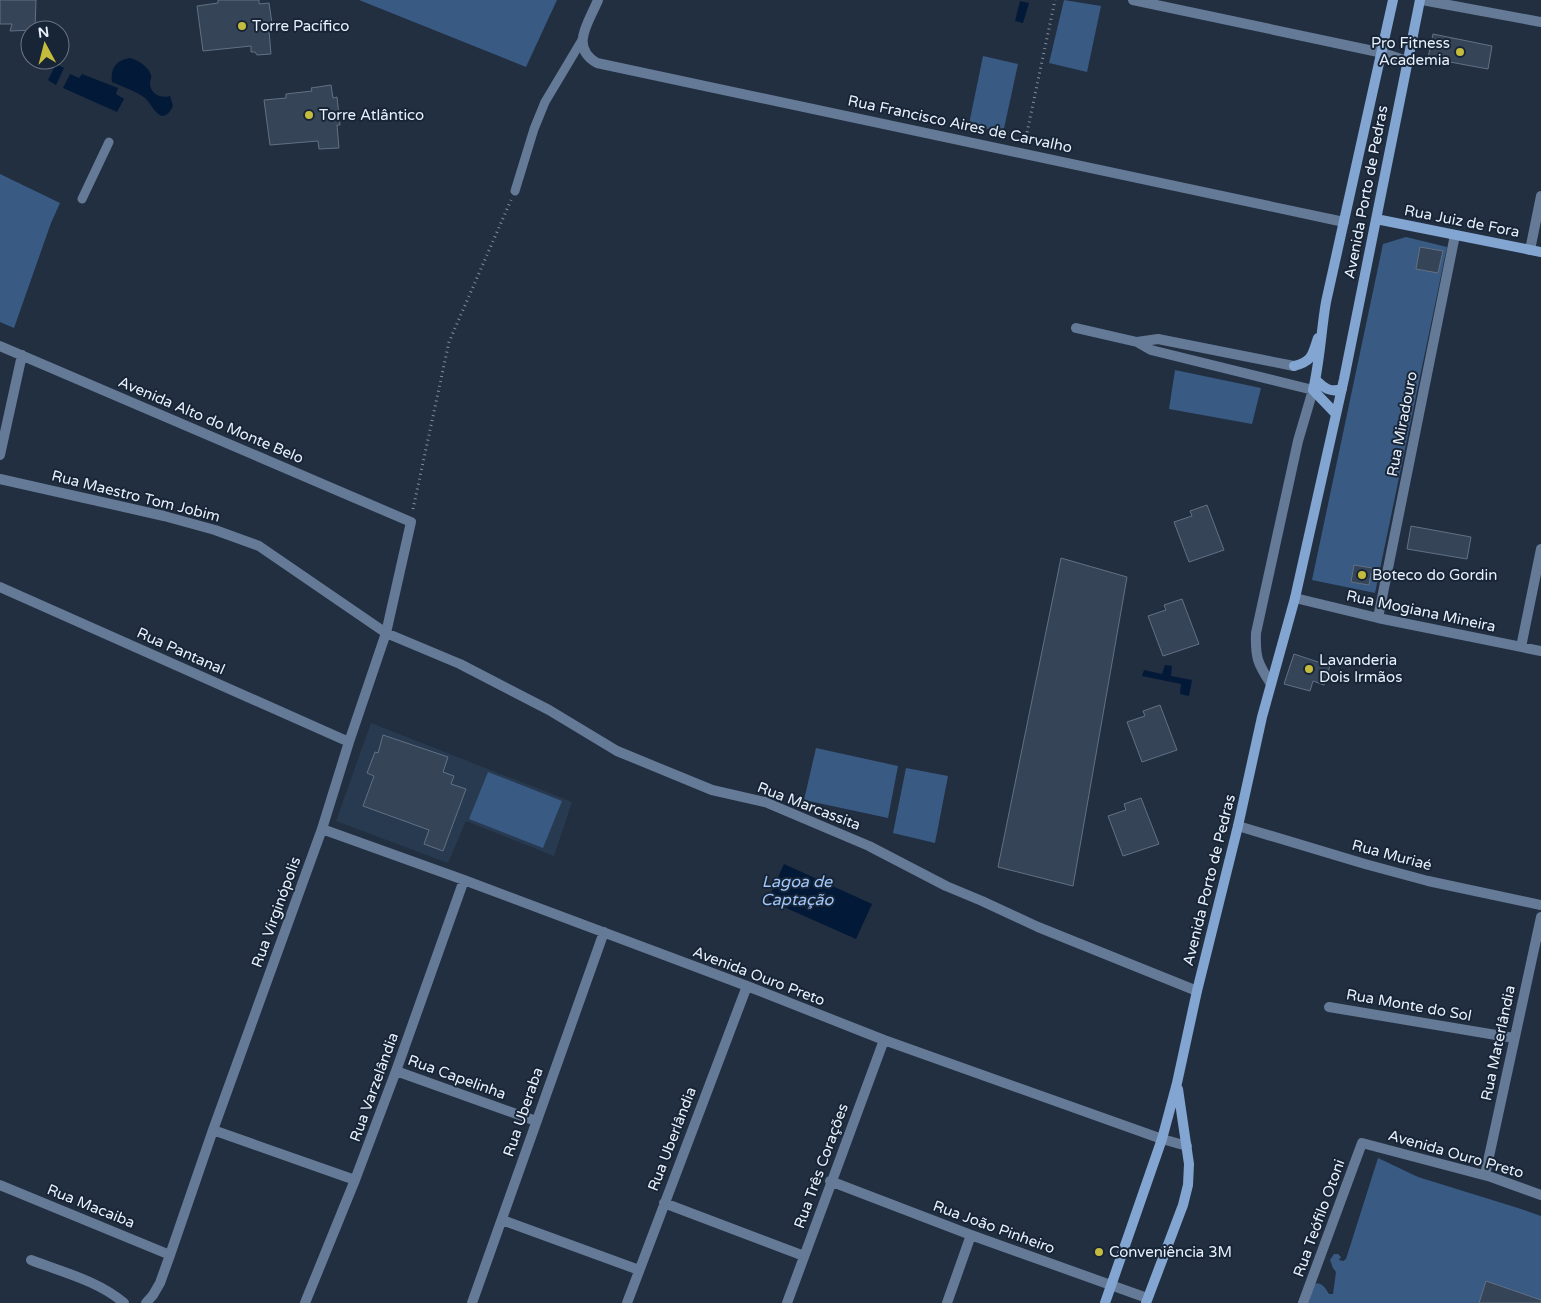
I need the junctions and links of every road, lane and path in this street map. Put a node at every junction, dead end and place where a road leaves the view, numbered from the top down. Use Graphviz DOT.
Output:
graph roads {
  1 [pos="598,0"];
  2 [pos="1055,0"];
  3 [pos="1132,0"];
  4 [pos="1394,0"];
  5 [pos="1421,0"];
  6 [pos="1541,22"];
  7 [pos="582,40"];
  8 [pos="1383,53"];
  9 [pos="1407,61"];
  10 [pos="109,142"];
  11 [pos="1022,153"];
  12 [pos="515,191"];
  13 [pos="1541,196"];
  14 [pos="82,199"];
  15 [pos="1376,219"];
  16 [pos="1344,222"];
  17 [pos="1455,235"];
  18 [pos="1536,251"];
  19 [pos="1076,328"];
  20 [pos="1321,330"];
  21 [pos="1137,342"];
  22 [pos="0,346"];
  23 [pos="22,355"];
  24 [pos="1294,366"];
  25 [pos="1314,385"];
  26 [pos="1342,389"];
  27 [pos="1336,414"];
  28 [pos="0,455"];
  29 [pos="0,479"];
  30 [pos="410,522"];
  31 [pos="1541,549"];
  32 [pos="0,587"];
  33 [pos="1295,598"];
  34 [pos="1378,618"];
  35 [pos="386,633"];
  36 [pos="1521,647"];
  37 [pos="1541,651"];
  38 [pos="1271,684"];
  39 [pos="349,742"];
  40 [pos="1238,826"];
  41 [pos="322,829"];
  42 [pos="464,880"];
  43 [pos="1541,905"];
  44 [pos="1541,917"];
  45 [pos="604,932"];
  46 [pos="747,986"];
  47 [pos="1197,991"];
  48 [pos="1329,1007"];
  49 [pos="1514,1038"];
  50 [pos="884,1040"];
  51 [pos="396,1071"];
  52 [pos="1177,1083"];
  53 [pos="536,1121"];
  54 [pos="213,1130"];
  55 [pos="1162,1139"];
  56 [pos="1362,1143"];
  57 [pos="1187,1146"];
  58 [pos="1485,1175"];
  59 [pos="355,1180"];
  60 [pos="830,1181"];
  61 [pos="0,1185"];
  62 [pos="1541,1195"];
  63 [pos="664,1203"];
  64 [pos="502,1220"];
  65 [pos="971,1235"];
  66 [pos="170,1255"];
  67 [pos="804,1256"];
  68 [pos="31,1260"];
  69 [pos="639,1270"];
  70 [pos="1112,1285"];
  71 [pos="1146,1301"];
  72 [pos="124,1303"];
  73 [pos="146,1303"];
  74 [pos="305,1303"];
  75 [pos="472,1303"];
  76 [pos="627,1303"];
  77 [pos="787,1303"];
  78 [pos="947,1303"];
  79 [pos="1105,1303"];
  80 [pos="1303,1303"];
  1 -- 7 [label="street"];
  2 -- 11 [label="path"];
  3 -- 8 [label="street"];
  4 -- 8 [label="main road, Avenida Porto de Pedras"];
  5 -- 6 [label="street"];
  5 -- 9 [label="main road, Avenida Porto de Pedras"];
  7 -- 11 [label="street, Rua Francisco Aires de Carvalho"];
  7 -- 12 [label="lane"];
  8 -- 9 [label="street"];
  8 -- 16 [label="main road, Avenida Porto de Pedras"];
  9 -- 15 [label="main road, Avenida Porto de Pedras"];
  10 -- 14 [label="lane"];
  11 -- 16 [label="street, Rua Francisco Aires de Carvalho"];
  12 -- 30 [label="path"];
  13 -- 18 [label="street"];
  15 -- 17 [label="main road, Rua Juiz de Fora"];
  15 -- 26 [label="main road, Avenida Porto de Pedras"];
  16 -- 20 [label="main road, Avenida Porto de Pedras"];
  17 -- 18 [label="main road, Rua Juiz de Fora"];
  17 -- 34 [label="street, Rua Miradouro"];
  19 -- 21 [label="street"];
  20 -- 24 [label="main road"];
  20 -- 25 [label="main road, Avenida Porto de Pedras"];
  21 -- 24 [label="street"];
  21 -- 25 [label="street"];
  22 -- 23 [label="street, Avenida Alto do Monte Belo"];
  23 -- 28 [label="street"];
  23 -- 30 [label="street, Avenida Alto do Monte Belo"];
  25 -- 26 [label="main road"];
  25 -- 27 [label="main road"];
  25 -- 38 [label="street, Avenida Porto de Pedras"];
  26 -- 27 [label="main road, Avenida Porto de Pedras"];
  27 -- 33 [label="main road, Avenida Porto de Pedras"];
  29 -- 35 [label="street, Rua Maestro Tom Jobim"];
  30 -- 35 [label="street, Rua Virginópolis"];
  31 -- 36 [label="street"];
  32 -- 39 [label="street, Rua Pantanal"];
  33 -- 34 [label="street, Rua Mogiana Mineira"];
  33 -- 38 [label="main road, Avenida Porto de Pedras"];
  34 -- 36 [label="street, Rua Mogiana Mineira"];
  35 -- 39 [label="street, Rua Virginópolis"];
  35 -- 47 [label="street, Rua Marcassita"];
  36 -- 37 [label="street, Rua Mogiana Mineira"];
  38 -- 40 [label="main road, Avenida Porto de Pedras"];
  39 -- 41 [label="street, Rua Virginópolis"];
  40 -- 43 [label="street, Rua Muriaé"];
  40 -- 47 [label="main road, Avenida Porto de Pedras"];
  41 -- 42 [label="street, Avenida Ouro Preto"];
  41 -- 54 [label="street, Rua Virginópolis"];
  42 -- 45 [label="street, Avenida Ouro Preto"];
  42 -- 51 [label="street, Rua Varzelândia"];
  44 -- 49 [label="street, Rua Materlândia"];
  45 -- 46 [label="street, Avenida Ouro Preto"];
  45 -- 53 [label="street, Rua Uberaba"];
  46 -- 50 [label="street, Avenida Ouro Preto"];
  46 -- 63 [label="street, Rua Uberlândia"];
  47 -- 52 [label="main road, Avenida Porto de Pedras"];
  48 -- 49 [label="street, Rua Monte do Sol"];
  49 -- 58 [label="street, Rua Materlândia"];
  50 -- 55 [label="street, Avenida Ouro Preto"];
  50 -- 60 [label="street, Rua Três Corações"];
  51 -- 53 [label="street, Rua Capelinha"];
  51 -- 59 [label="street, Rua Varzelândia"];
  52 -- 55 [label="main road, Avenida Porto de Pedras"];
  52 -- 57 [label="main road, Avenida Porto de Pedras"];
  53 -- 64 [label="street, Rua Uberaba"];
  54 -- 59 [label="street"];
  54 -- 66 [label="street, Rua Virginópolis"];
  55 -- 57 [label="street, Avenida Ouro Preto"];
  55 -- 70 [label="main road, Avenida Porto de Pedras"];
  56 -- 58 [label="street, Avenida Ouro Preto"];
  56 -- 80 [label="street, Rua Teófilo Otoni"];
  57 -- 71 [label="main road, Avenida Porto de Pedras"];
  58 -- 62 [label="street, Avenida Ouro Preto"];
  59 -- 74 [label="street, Rua Varzelândia"];
  60 -- 65 [label="street, Rua João Pinheiro"];
  60 -- 67 [label="street, Rua Três Corações"];
  61 -- 66 [label="street, Rua Macaiba"];
  63 -- 67 [label="street"];
  63 -- 69 [label="street, Rua Uberlândia"];
  64 -- 69 [label="street"];
  64 -- 75 [label="street, Rua Uberaba"];
  65 -- 70 [label="street, Rua João Pinheiro"];
  65 -- 78 [label="street"];
  66 -- 73 [label="street, Rua Virginópolis"];
  67 -- 77 [label="street, Rua Três Corações"];
  68 -- 72 [label="street"];
  69 -- 76 [label="street, Rua Uberlândia"];
  70 -- 71 [label="street, Rua João Pinheiro"];
  70 -- 79 [label="main road, Avenida Porto de Pedras"];
}
